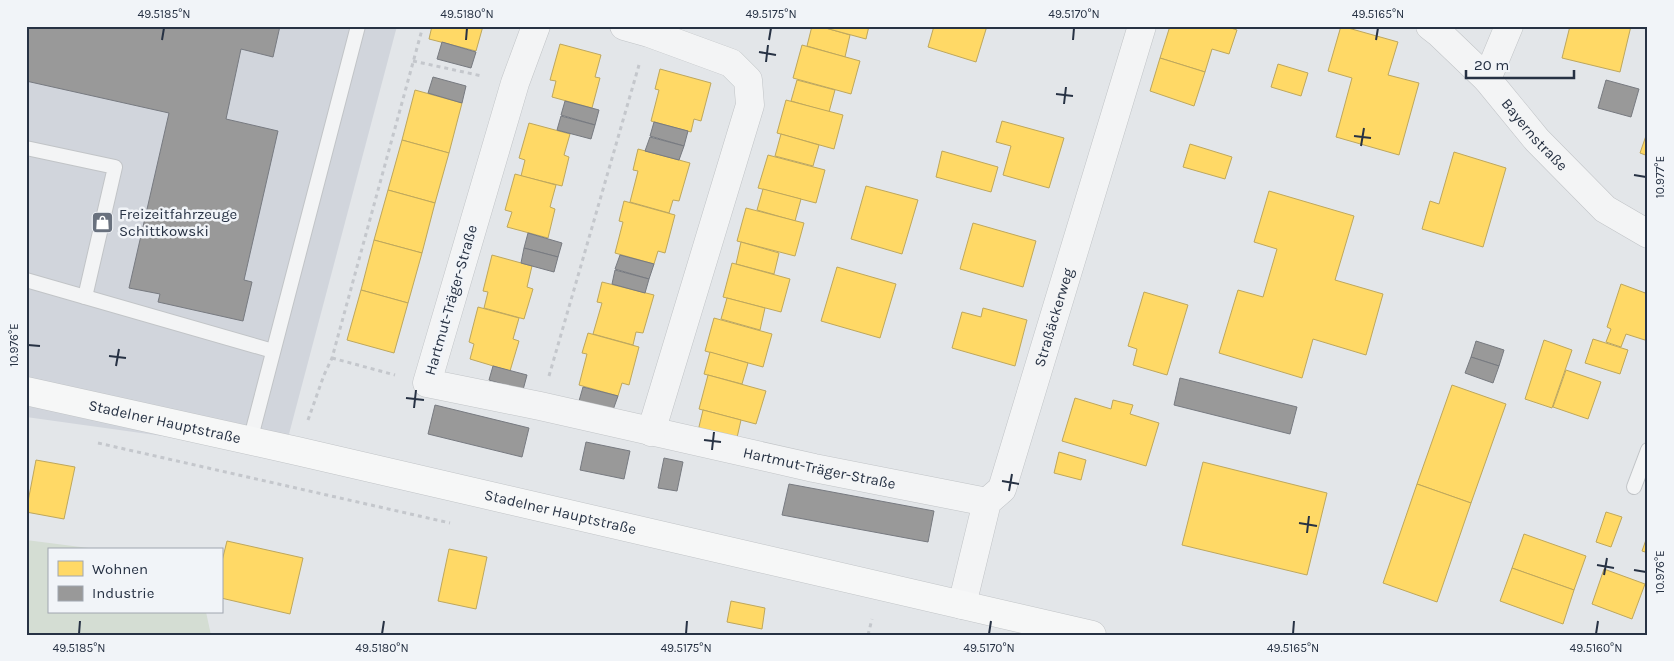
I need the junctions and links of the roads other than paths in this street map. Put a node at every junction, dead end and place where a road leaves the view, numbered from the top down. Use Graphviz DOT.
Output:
graph roads {
  1 [pos="358,26"];
  2 [pos="536,26"];
  3 [pos="1142,26"];
  4 [pos="1430,26"];
  5 [pos="1508,26"];
  6 [pos="636,30"];
  7 [pos="1487,79"];
  8 [pos="26,148"];
  9 [pos="1648,234"];
  10 [pos="26,280"];
  11 [pos="85,297"];
  12 [pos="273,351"];
  13 [pos="26,391"];
  14 [pos="651,432"];
  15 [pos="250,441"];
  16 [pos="1648,450"];
  17 [pos="1634,487"];
  18 [pos="987,502"];
  19 [pos="962,605"];
  20 [pos="1092,635"];
  1 -- 12 [label="lane"];
  2 -- 14 [label="street, Hartmut-Träger-Straße"];
  3 -- 18 [label="street, Straßäckerweg"];
  4 -- 7 [label="street, Bayernstraße"];
  5 -- 7 [label="street"];
  6 -- 14 [label="street"];
  7 -- 9 [label="street, Bayernstraße"];
  8 -- 11 [label="lane"];
  10 -- 11 [label="lane"];
  11 -- 12 [label="lane"];
  12 -- 15 [label="lane"];
  13 -- 15 [label="main road, Stadelner Hauptstraße"];
  14 -- 18 [label="street, Hartmut-Träger-Straße"];
  15 -- 19 [label="main road, Stadelner Hauptstraße"];
  16 -- 17 [label="lane"];
  18 -- 19 [label="street, Straßäckerweg"];
  19 -- 20 [label="main road, Stadelner Hauptstraße"];
}
